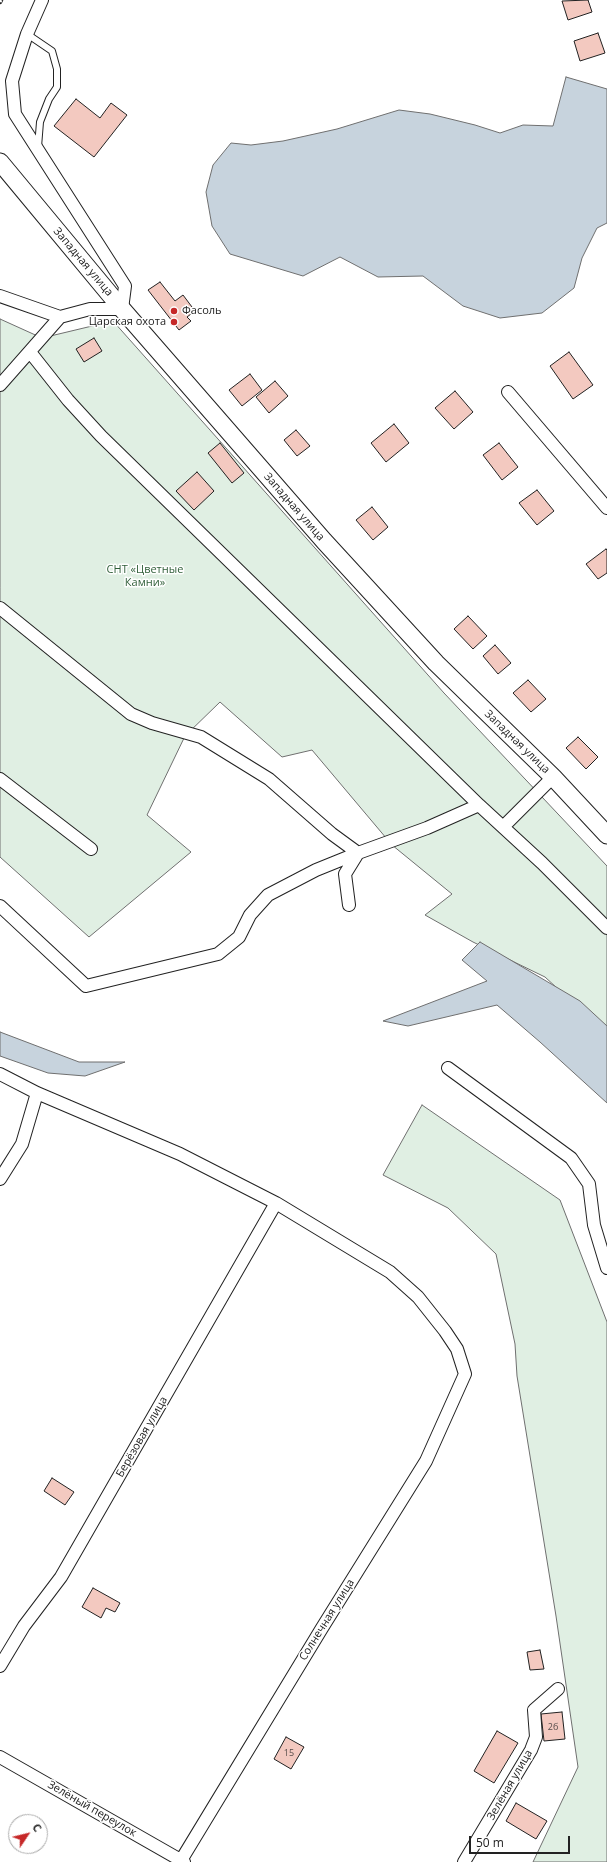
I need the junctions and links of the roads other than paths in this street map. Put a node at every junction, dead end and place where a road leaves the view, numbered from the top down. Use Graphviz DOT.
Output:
graph roads {
  1 [pos="42,0"];
  2 [pos="27,34"];
  3 [pos="38,148"];
  4 [pos="0,162"];
  5 [pos="0,296"];
  6 [pos="122,309"];
  7 [pos="60,317"];
  8 [pos="30,352"];
  9 [pos="0,385"];
  10 [pos="508,392"];
  11 [pos="607,508"];
  12 [pos="0,608"];
  13 [pos="553,777"];
  14 [pos="0,780"];
  15 [pos="479,805"];
  16 [pos="503,826"];
  17 [pos="607,835"];
  18 [pos="91,849"];
  19 [pos="358,853"];
  20 [pos="349,905"];
  21 [pos="0,906"];
  22 [pos="607,928"];
  23 [pos="448,1068"];
  24 [pos="0,1074"];
  25 [pos="37,1093"];
  26 [pos="0,1179"];
  27 [pos="276,1203"];
  28 [pos="607,1268"];
  29 [pos="0,1666"];
  30 [pos="558,1689"];
  31 [pos="0,1757"];
  32 [pos="182,1861"];
  33 [pos="464,1862"];
  1 -- 2 [label="street"];
  2 -- 3 [label="street"];
  2 -- 3 [label="lane"];
  3 -- 6 [label="street"];
  4 -- 6 [label="main road, Западная улица"];
  5 -- 7 [label="street"];
  6 -- 7 [label="street"];
  6 -- 13 [label="main road, Западная улица"];
  7 -- 8 [label="street"];
  8 -- 9 [label="street"];
  8 -- 15 [label="street"];
  10 -- 11 [label="street"];
  12 -- 19 [label="street"];
  13 -- 16 [label="street"];
  13 -- 17 [label="main road, Западная улица"];
  14 -- 18 [label="street"];
  15 -- 16 [label="street"];
  15 -- 19 [label="street"];
  16 -- 22 [label="street"];
  19 -- 20 [label="street"];
  19 -- 21 [label="street"];
  23 -- 28 [label="street"];
  24 -- 25 [label="street"];
  25 -- 26 [label="street"];
  25 -- 27 [label="street"];
  27 -- 29 [label="street, Берёзовая улица"];
  27 -- 32 [label="street, Солнечная улица"];
  30 -- 33 [label="street, Зелёная улица"];
  31 -- 32 [label="street, Зелёный переулок"];
}
